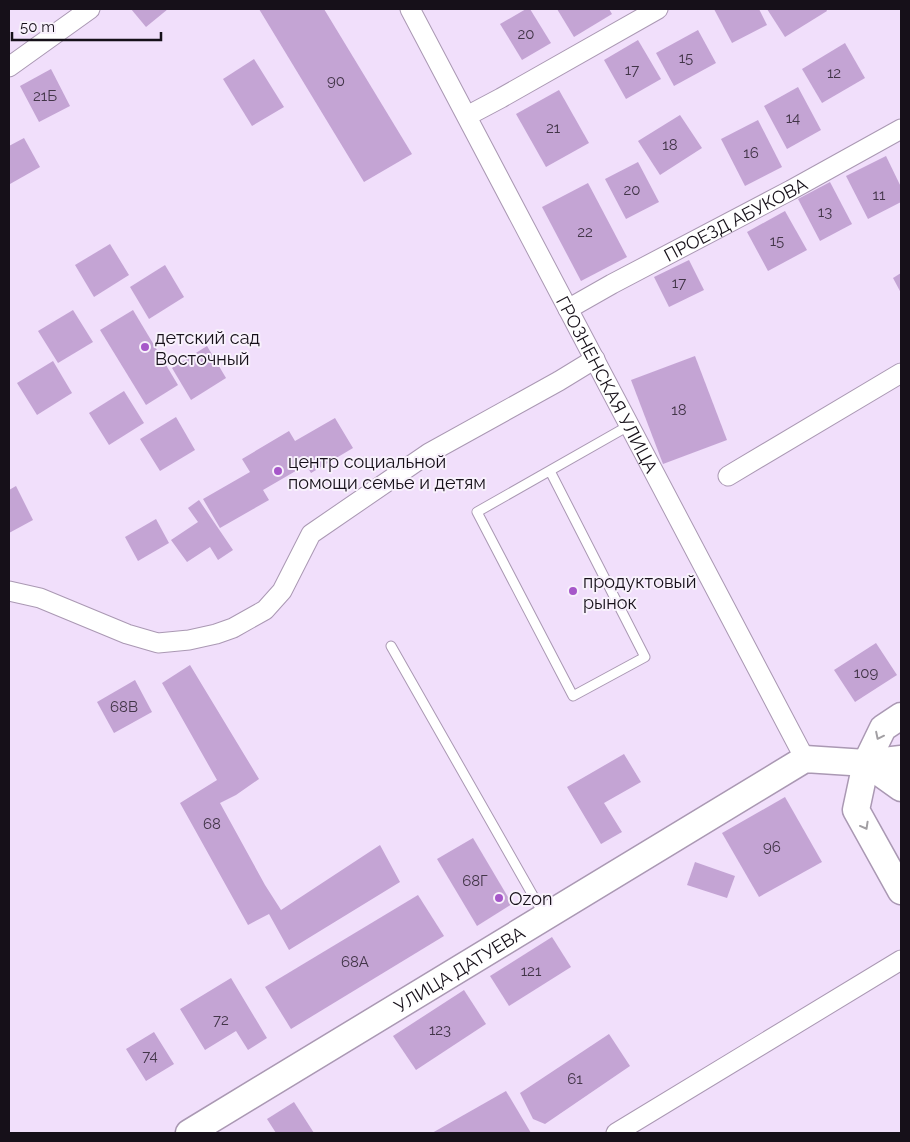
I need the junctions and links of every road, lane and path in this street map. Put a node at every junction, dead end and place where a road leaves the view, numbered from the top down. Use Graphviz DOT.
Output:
graph roads {
  1 [pos="90,9"];
  2 [pos="410,9"];
  3 [pos="658,9"];
  4 [pos="9,67"];
  5 [pos="467,116"];
  6 [pos="901,129"];
  7 [pos="568,309"];
  8 [pos="595,359"];
  9 [pos="901,373"];
  10 [pos="630,425"];
  11 [pos="550,471"];
  12 [pos="728,476"];
  13 [pos="9,591"];
  14 [pos="391,646"];
  15 [pos="901,716"];
  16 [pos="805,759"];
  17 [pos="901,760"];
  18 [pos="866,763"];
  19 [pos="901,788"];
  20 [pos="901,891"];
  21 [pos="545,917"];
  22 [pos="901,960"];
  23 [pos="189,1133"];
  24 [pos="616,1133"];
  1 -- 4 [label="street"];
  2 -- 5 [label="street, ГРОЗНЕНСКАЯ УЛИЦА"];
  3 -- 5 [label="street"];
  5 -- 7 [label="street, ГРОЗНЕНСКАЯ УЛИЦА"];
  6 -- 7 [label="street, ПРОЕЗД АБУКОВА"];
  7 -- 8 [label="street, ГРОЗНЕНСКАЯ УЛИЦА"];
  8 -- 10 [label="street, ГРОЗНЕНСКАЯ УЛИЦА"];
  8 -- 13 [label="street"];
  9 -- 12 [label="street"];
  10 -- 11 [label="lane"];
  10 -- 16 [label="street, ГРОЗНЕНСКАЯ УЛИЦА"];
  11 -- 11 [label="lane"];
  14 -- 21 [label="lane"];
  15 -- 18 [label="street, one-way"];
  16 -- 18 [label="street"];
  16 -- 21 [label="street, УЛИЦА ДАТУЕВА"];
  17 -- 18 [label="street"];
  18 -- 19 [label="street"];
  18 -- 20 [label="street, one-way"];
  21 -- 23 [label="street, УЛИЦА ДАТУЕВА"];
  22 -- 24 [label="street"];
}
